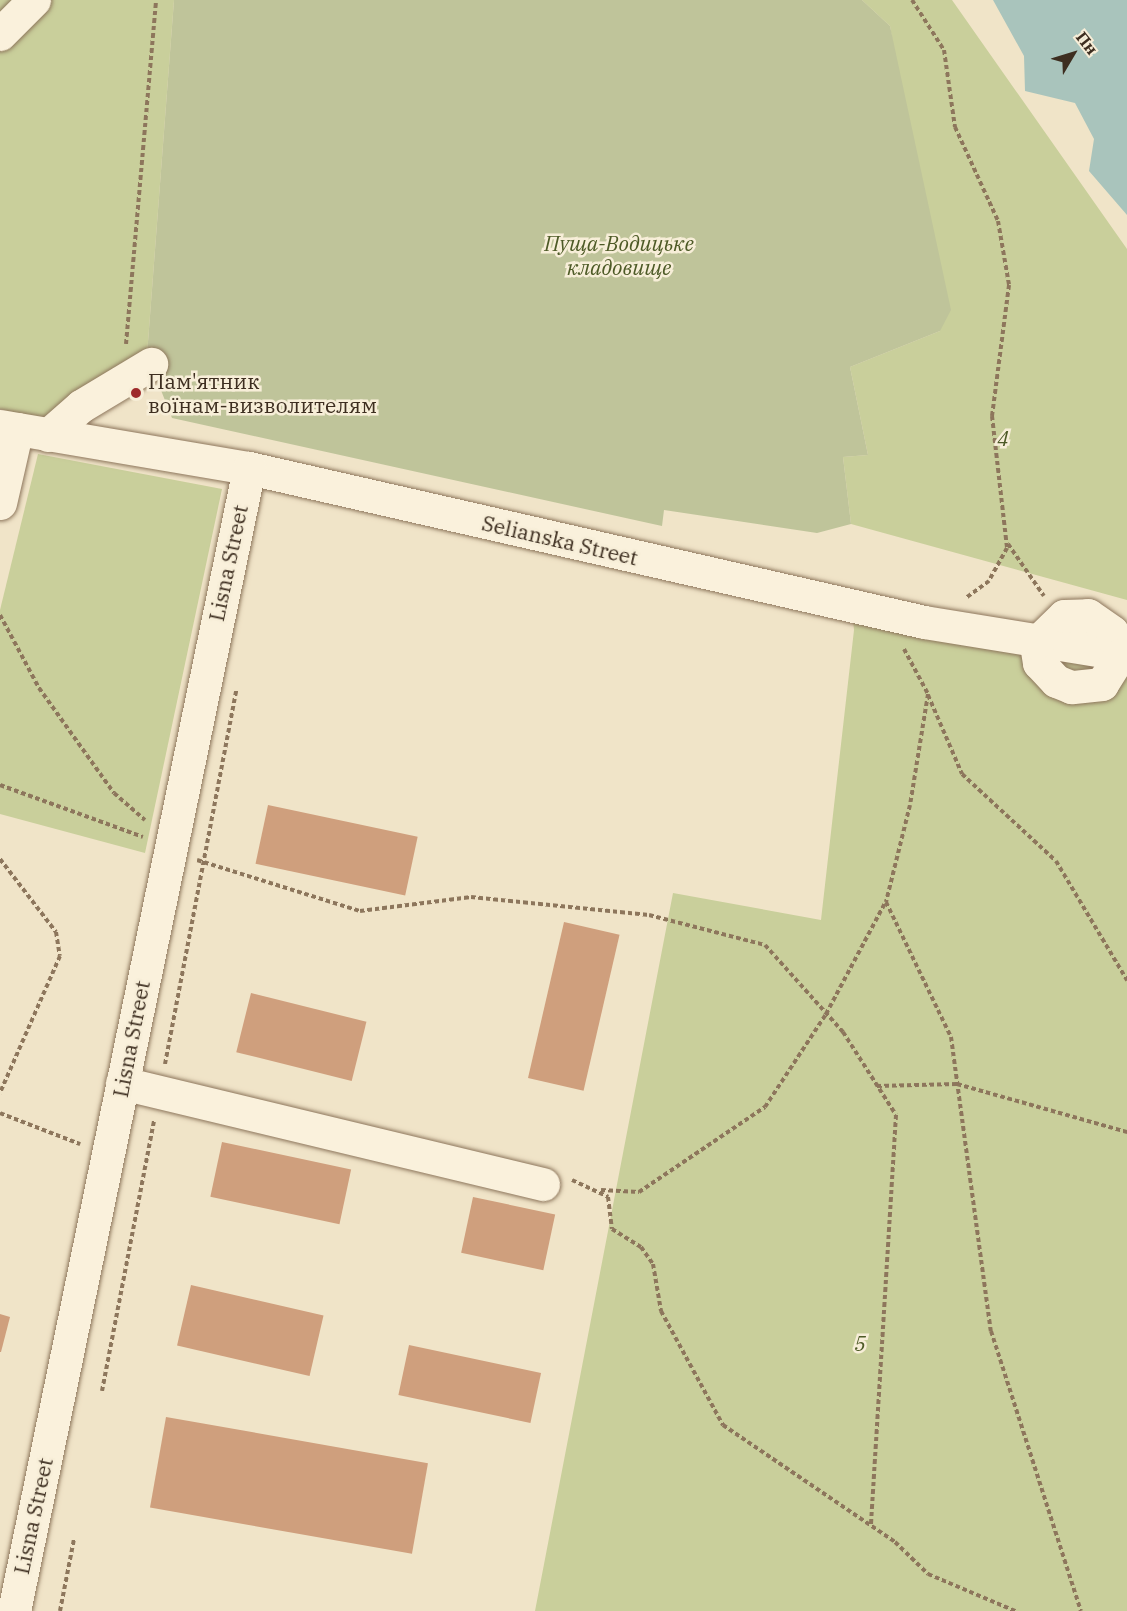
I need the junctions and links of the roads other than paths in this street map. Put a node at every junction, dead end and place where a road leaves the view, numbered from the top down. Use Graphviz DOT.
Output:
graph roads {
  1 [pos="34,0"];
  2 [pos="0,34"];
  3 [pos="151,364"];
  4 [pos="22,430"];
  5 [pos="249,468"];
  6 [pos="0,503"];
  7 [pos="1124,655"];
  8 [pos="122,1083"];
  9 [pos="543,1184"];
  10 [pos="14,1611"];
  1 -- 2 [label="street"];
  3 -- 4 [label="street"];
  4 -- 5 [label="street, Selianska Street"];
  4 -- 6 [label="street"];
  5 -- 7 [label="street, Selianska Street"];
  5 -- 8 [label="street, Lisna Street"];
  8 -- 9 [label="street"];
  8 -- 10 [label="street, Lisna Street"];
}
